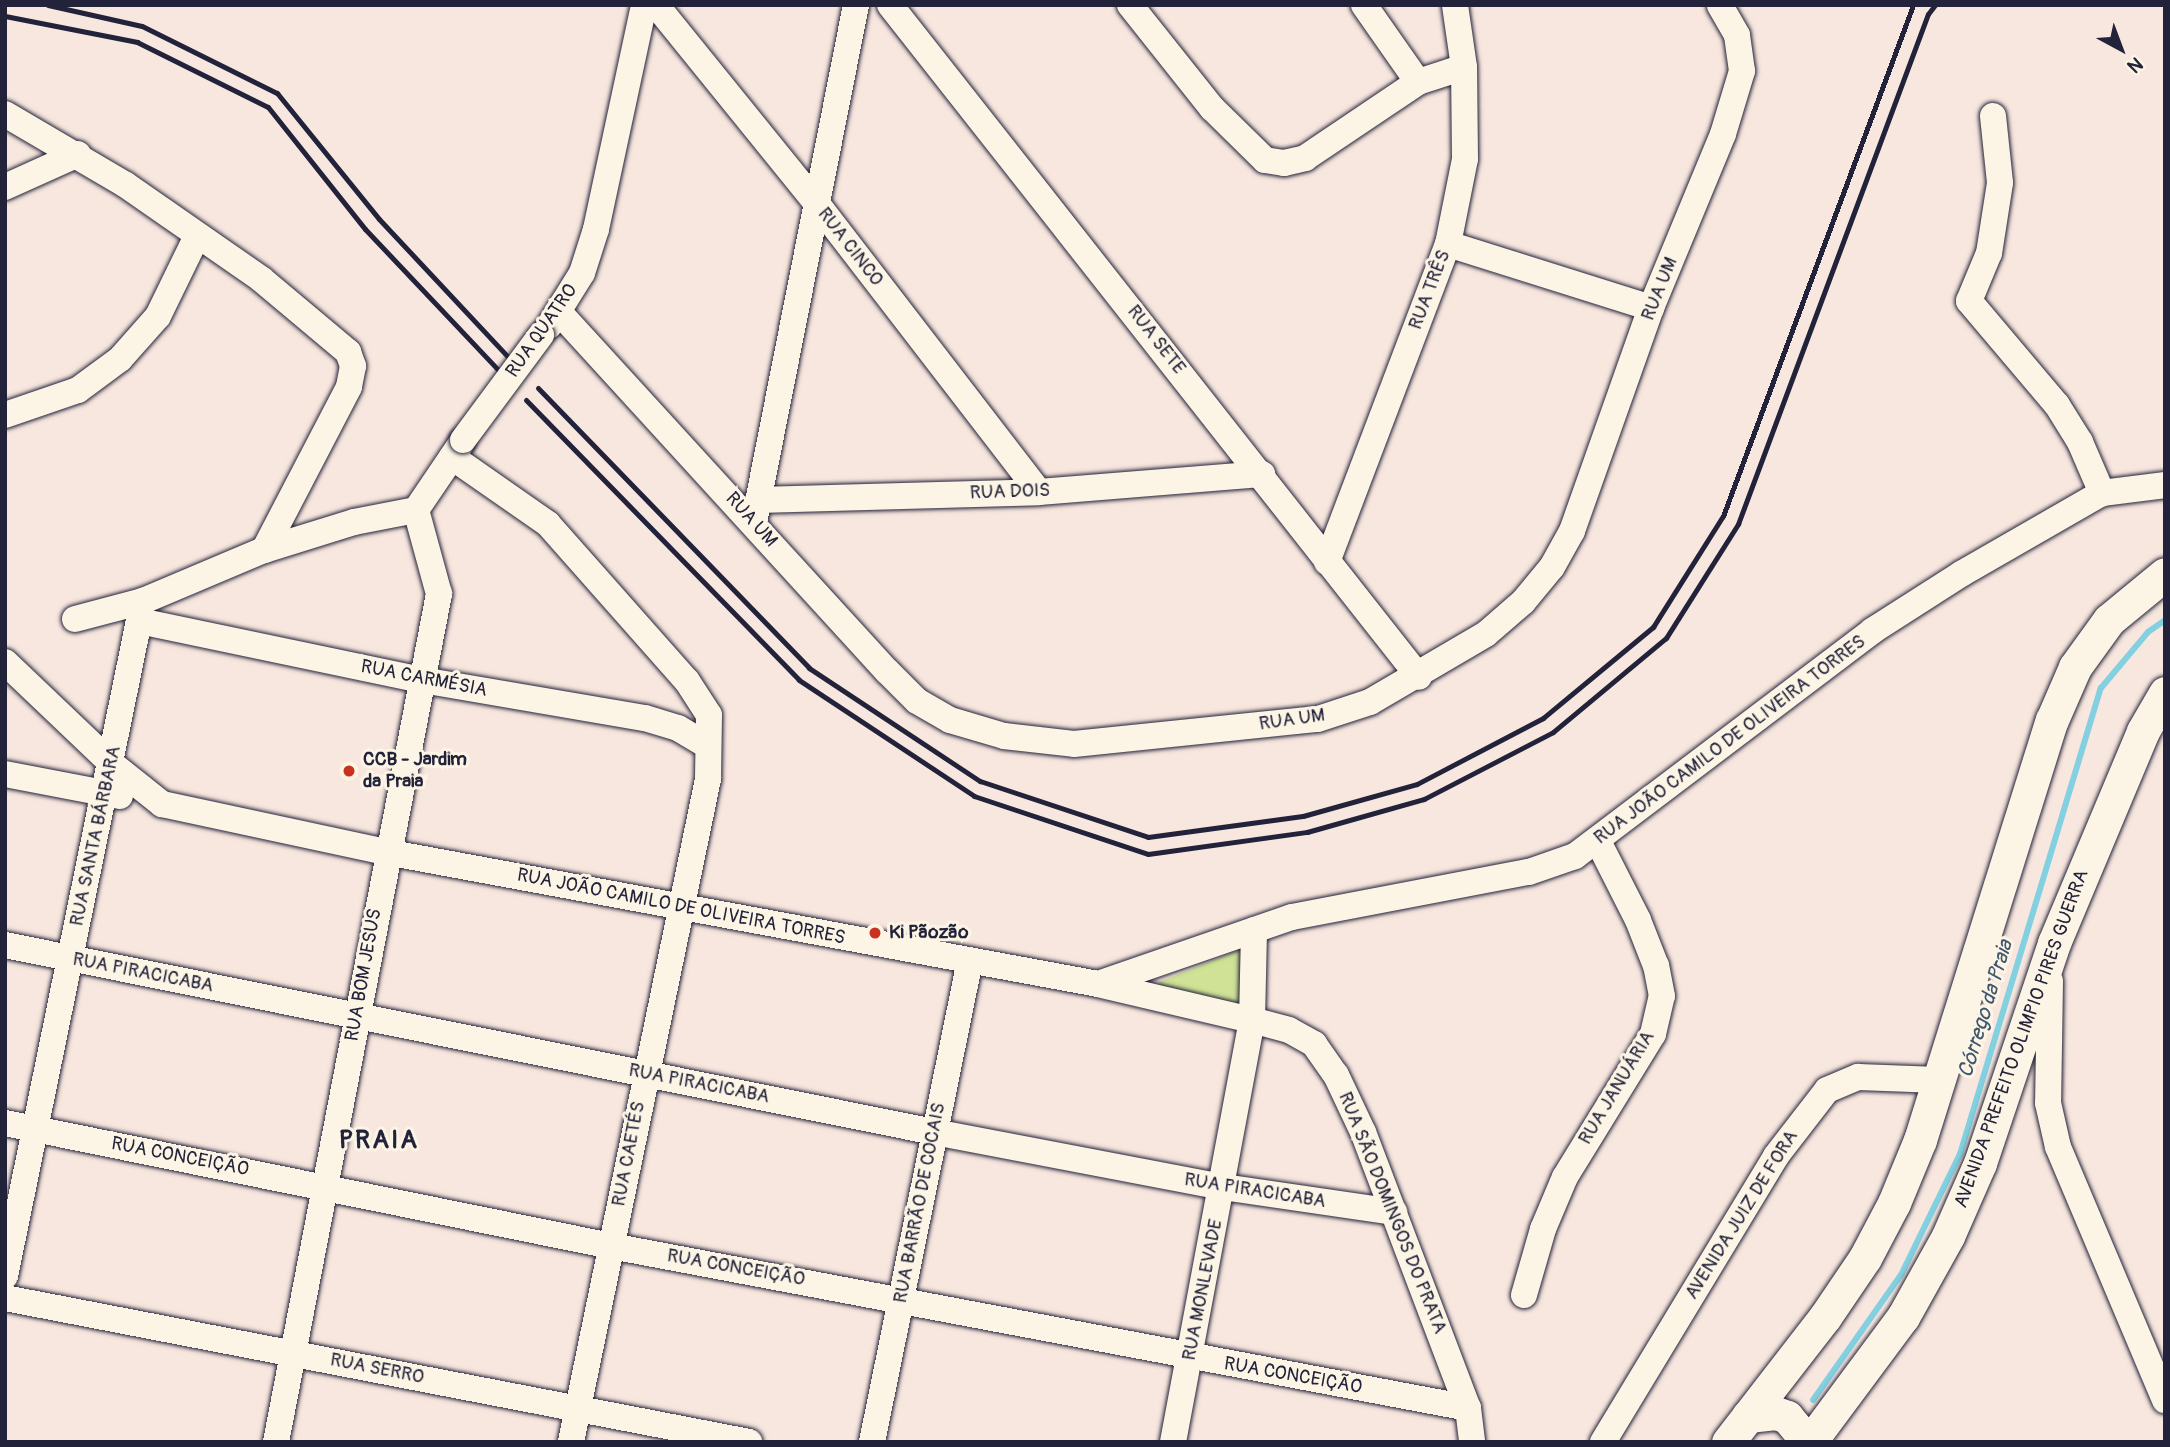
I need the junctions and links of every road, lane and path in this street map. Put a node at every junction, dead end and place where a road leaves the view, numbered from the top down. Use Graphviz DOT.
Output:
graph roads {
  1 [pos="644,5"];
  2 [pos="656,5"];
  3 [pos="856,5"];
  4 [pos="890,5"];
  5 [pos="1130,5"];
  6 [pos="1364,5"];
  7 [pos="1455,5"];
  8 [pos="1720,5"];
  9 [pos="1464,67"];
  10 [pos="1418,82"];
  11 [pos="5,114"];
  12 [pos="1993,116"];
  13 [pos="78,154"];
  14 [pos="5,187"];
  15 [pos="818,205"];
  16 [pos="197,236"];
  17 [pos="1448,244"];
  18 [pos="1651,308"];
  19 [pos="559,313"];
  20 [pos="5,415"];
  21 [pos="458,449"];
  22 [pos="1262,474"];
  23 [pos="2165,485"];
  24 [pos="1040,492"];
  25 [pos="2102,494"];
  26 [pos="416,510"];
  27 [pos="756,511"];
  28 [pos="264,550"];
  29 [pos="1327,562"];
  30 [pos="2165,575"];
  31 [pos="141,611"];
  32 [pos="75,619"];
  33 [pos="5,663"];
  34 [pos="1419,677"];
  35 [pos="422,680"];
  36 [pos="2165,693"];
  37 [pos="705,744"];
  38 [pos="113,765"];
  39 [pos="5,774"];
  40 [pos="105,793"];
  41 [pos="162,804"];
  42 [pos="1599,843"];
  43 [pos="386,852"];
  44 [pos="679,905"];
  45 [pos="1254,930"];
  46 [pos="2054,943"];
  47 [pos="5,945"];
  48 [pos="69,959"];
  49 [pos="969,964"];
  50 [pos="1098,984"];
  51 [pos="357,1016"];
  52 [pos="1252,1020"];
  53 [pos="645,1073"];
  54 [pos="1939,1080"];
  55 [pos="5,1123"];
  56 [pos="38,1129"];
  57 [pos="934,1132"];
  58 [pos="325,1186"];
  59 [pos="1223,1187"];
  60 [pos="1394,1212"];
  61 [pos="611,1246"];
  62 [pos="5,1276"];
  63 [pos="1524,1295"];
  64 [pos="5,1298"];
  65 [pos="901,1298"];
  66 [pos="293,1353"];
  67 [pos="1189,1358"];
  68 [pos="2165,1400"];
  69 [pos="1468,1408"];
  70 [pos="578,1409"];
  71 [pos="1748,1416"];
  72 [pos="275,1442"];
  73 [pos="571,1442"];
  74 [pos="749,1442"];
  75 [pos="872,1442"];
  76 [pos="1173,1442"];
  77 [pos="1472,1442"];
  78 [pos="1603,1442"];
  79 [pos="1728,1442"];
  80 [pos="1809,1442"];
  1 -- 19 [label="street, RUA QUATRO"];
  2 -- 15 [label="street, RUA CINCO"];
  3 -- 15 [label="street"];
  4 -- 22 [label="street, RUA SETE"];
  5 -- 10 [label="street"];
  6 -- 10 [label="street"];
  7 -- 9 [label="street, RUA TRÊS"];
  8 -- 18 [label="street, RUA UM"];
  9 -- 10 [label="street"];
  9 -- 17 [label="street, RUA TRÊS"];
  11 -- 13 [label="street"];
  12 -- 25 [label="street"];
  13 -- 14 [label="street"];
  13 -- 16 [label="street"];
  15 -- 24 [label="street, RUA CINCO"];
  15 -- 27 [label="street"];
  16 -- 20 [label="street"];
  16 -- 28 [label="street"];
  17 -- 18 [label="street"];
  17 -- 29 [label="street, RUA TRÊS"];
  18 -- 34 [label="street, RUA UM"];
  19 -- 21 [label="street, RUA QUATRO, bridge"];
  19 -- 27 [label="street, RUA UM"];
  21 -- 26 [label="street, RUA QUATRO"];
  21 -- 37 [label="street, RUA CAETÉS"];
  22 -- 24 [label="street, RUA DOIS"];
  22 -- 29 [label="street, RUA SETE"];
  23 -- 25 [label="street, RUA JOÃO CAMILO DE OLIVEIRA TORRES"];
  24 -- 27 [label="street, RUA DOIS"];
  25 -- 42 [label="street, RUA JOÃO CAMILO DE OLIVEIRA TORRES"];
  26 -- 28 [label="street"];
  26 -- 35 [label="street, RUA BOM JESUS"];
  27 -- 34 [label="street, RUA UM"];
  28 -- 31 [label="street"];
  29 -- 34 [label="street, RUA SETE"];
  30 -- 54 [label="main road"];
  31 -- 32 [label="street"];
  31 -- 35 [label="street, RUA CARMÉSIA"];
  31 -- 38 [label="street, RUA SANTA BÁRBARA"];
  33 -- 38 [label="street, RUA JOÃO CAMILO DE OLIVEIRA TORRES"];
  35 -- 37 [label="street, RUA CARMÉSIA"];
  35 -- 43 [label="street, RUA BOM JESUS"];
  36 -- 46 [label="main road, AVENIDA PREFEITO OLIMPIO PIRES GUERRA"];
  37 -- 44 [label="street, RUA CAETÉS"];
  38 -- 40 [label="street, RUA SANTA BÁRBARA"];
  38 -- 41 [label="street, RUA JOÃO CAMILO DE OLIVEIRA TORRES"];
  39 -- 40 [label="street"];
  40 -- 41 [label="street"];
  40 -- 48 [label="street, RUA SANTA BÁRBARA"];
  41 -- 43 [label="street, RUA JOÃO CAMILO DE OLIVEIRA TORRES"];
  42 -- 45 [label="street, RUA JOÃO CAMILO DE OLIVEIRA TORRES"];
  42 -- 63 [label="street, RUA JANUÁRIA"];
  43 -- 44 [label="street, RUA JOÃO CAMILO DE OLIVEIRA TORRES"];
  43 -- 51 [label="street, RUA BOM JESUS"];
  44 -- 49 [label="street, RUA JOÃO CAMILO DE OLIVEIRA TORRES"];
  44 -- 53 [label="street, RUA CAETÉS"];
  45 -- 50 [label="street, RUA JOÃO CAMILO DE OLIVEIRA TORRES"];
  45 -- 52 [label="street, RUA MONLEVADE"];
  46 -- 68 [label="street"];
  46 -- 80 [label="main road, AVENIDA PREFEITO OLIMPIO PIRES GUERRA"];
  47 -- 48 [label="street, RUA PIRACICABA"];
  48 -- 51 [label="street, RUA PIRACICABA"];
  48 -- 56 [label="street, RUA SANTA BÁRBARA"];
  49 -- 50 [label="street, RUA JOÃO CAMILO DE OLIVEIRA TORRES"];
  49 -- 57 [label="street, RUA BARRÃO DE COCAIS"];
  50 -- 52 [label="street, RUA SÃO DOMINGOS DO PRATA"];
  51 -- 53 [label="street, RUA PIRACICABA"];
  51 -- 58 [label="street, RUA BOM JESUS"];
  52 -- 59 [label="street, RUA MONLEVADE"];
  52 -- 60 [label="street, RUA SÃO DOMINGOS DO PRATA"];
  53 -- 57 [label="street, RUA PIRACICABA"];
  53 -- 61 [label="street, RUA CAETÉS"];
  54 -- 71 [label="main road"];
  54 -- 78 [label="street, AVENIDA JUIZ DE FORA"];
  55 -- 56 [label="street, RUA CONCEIÇÃO"];
  56 -- 58 [label="street, RUA CONCEIÇÃO"];
  56 -- 62 [label="street, RUA SANTA BÁRBARA"];
  57 -- 59 [label="street, RUA PIRACICABA"];
  57 -- 65 [label="street, RUA BARRÃO DE COCAIS"];
  58 -- 61 [label="street, RUA CONCEIÇÃO"];
  58 -- 66 [label="street, RUA BOM JESUS"];
  59 -- 60 [label="street, RUA PIRACICABA"];
  59 -- 67 [label="street, RUA MONLEVADE"];
  60 -- 69 [label="street, RUA SÃO DOMINGOS DO PRATA"];
  61 -- 65 [label="street, RUA CONCEIÇÃO"];
  61 -- 70 [label="street, RUA CAETÉS"];
  64 -- 66 [label="street, RUA SERRO"];
  65 -- 67 [label="street, RUA CONCEIÇÃO"];
  65 -- 75 [label="street, RUA BARRÃO DE COCAIS"];
  66 -- 70 [label="street, RUA SERRO"];
  66 -- 72 [label="street, RUA BOM JESUS"];
  67 -- 69 [label="street, RUA CONCEIÇÃO"];
  67 -- 76 [label="street, RUA MONLEVADE"];
  69 -- 77 [label="street, RUA SÃO DOMINGOS DO PRATA"];
  70 -- 73 [label="street, RUA CAETÉS"];
  70 -- 74 [label="street, RUA SERRO"];
  71 -- 79 [label="main road"];
  71 -- 80 [label="main road"];
}
